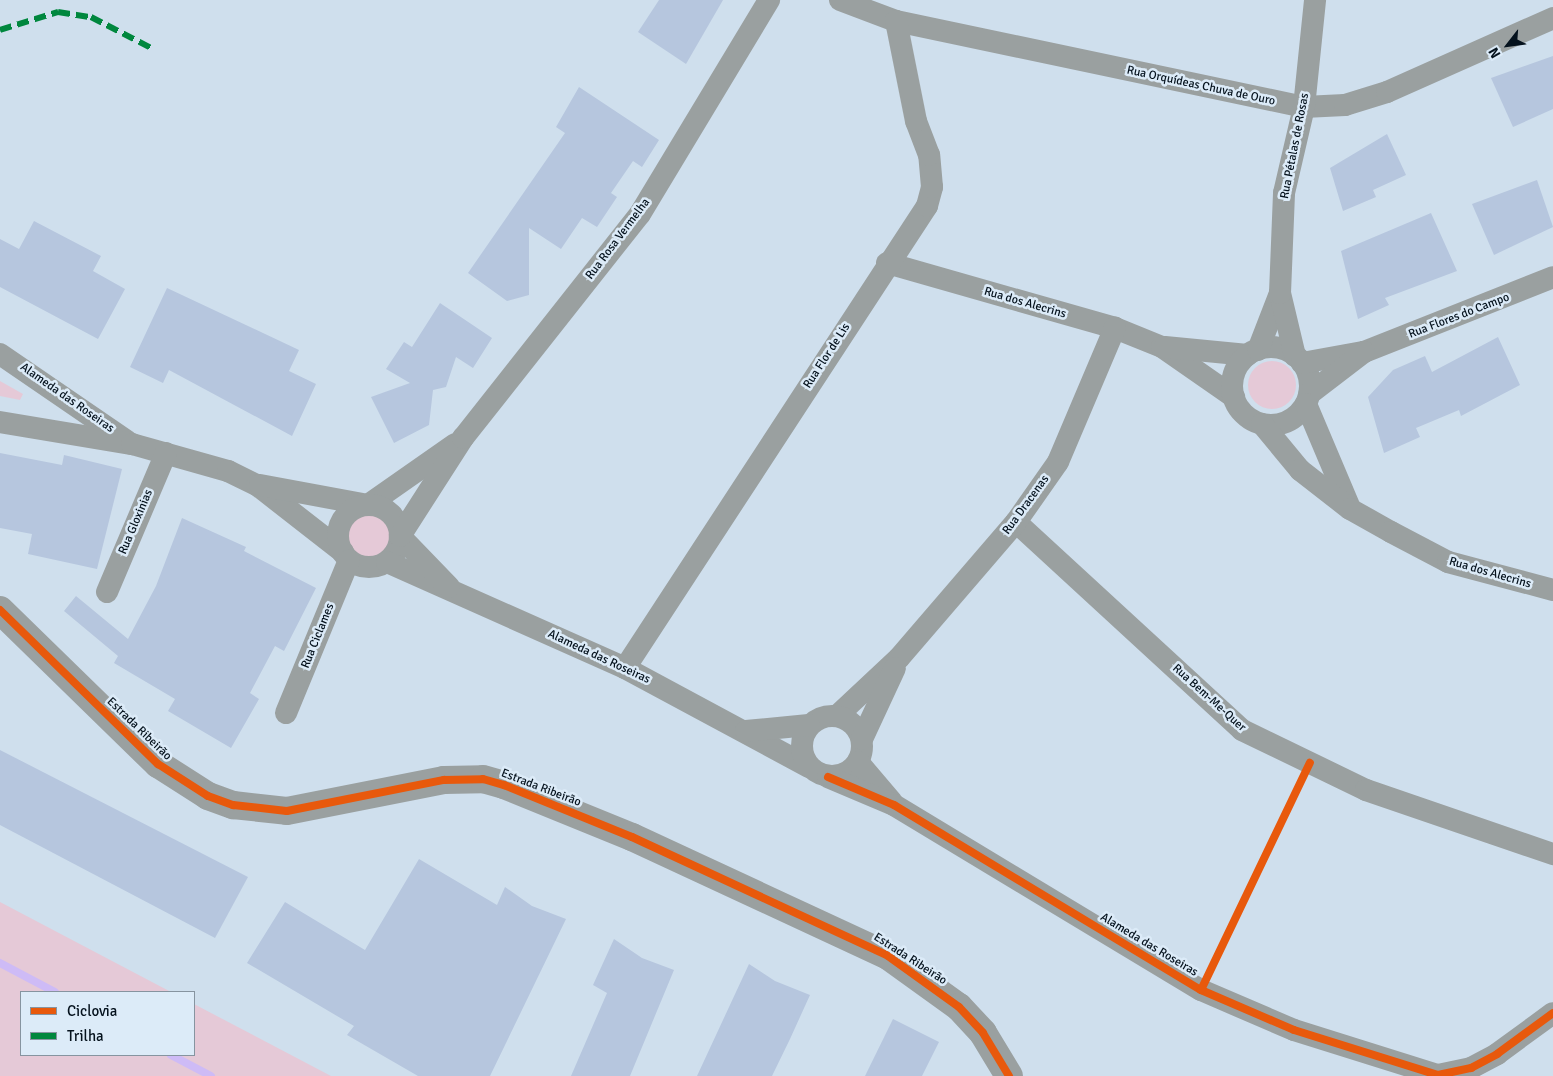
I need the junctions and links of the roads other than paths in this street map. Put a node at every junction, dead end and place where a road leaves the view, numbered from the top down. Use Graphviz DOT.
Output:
graph roads {
  1 [pos="769,0"];
  2 [pos="840,0"];
  3 [pos="1315,0"];
  4 [pos="1553,18"];
  5 [pos="896,21"];
  6 [pos="1304,107"];
  7 [pos="887,264"];
  8 [pos="1553,277"];
  9 [pos="1280,293"];
  10 [pos="1115,328"];
  11 [pos="1162,346"];
  12 [pos="1253,352"];
  13 [pos="1364,352"];
  14 [pos="0,354"];
  15 [pos="1299,360"];
  16 [pos="1234,397"];
  17 [pos="1308,399"];
  18 [pos="0,422"];
  19 [pos="1262,424"];
  20 [pos="463,438"];
  21 [pos="132,444"];
  22 [pos="166,452"];
  23 [pos="257,485"];
  24 [pos="368,505"];
  25 [pos="1350,509"];
  26 [pos="1016,522"];
  27 [pos="400,536"];
  28 [pos="346,556"];
  29 [pos="387,562"];
  30 [pos="449,587"];
  31 [pos="1553,590"];
  32 [pos="107,592"];
  33 [pos="0,610"];
  34 [pos="899,658"];
  35 [pos="625,668"];
  36 [pos="286,713"];
  37 [pos="838,715"];
  38 [pos="809,726"];
  39 [pos="746,731"];
  40 [pos="862,739"];
  41 [pos="858,762"];
  42 [pos="818,772"];
  43 [pos="894,805"];
  44 [pos="1553,854"];
  45 [pos="1553,1013"];
  46 [pos="1438,1075"];
  47 [pos="1009,1076"];
  1 -- 20 [label="street, Rua Rosa Vermelha"];
  2 -- 5 [label="street, Rua Orquídeas Chuva de Ouro"];
  3 -- 6 [label="street, Rua Pétalas de Rosas"];
  4 -- 6 [label="street, Rua Orquídeas Chuva de Ouro"];
  5 -- 6 [label="street, Rua Orquídeas Chuva de Ouro"];
  5 -- 7 [label="street, Rua Flor de Lis"];
  6 -- 9 [label="street, Rua Pétalas de Rosas"];
  7 -- 10 [label="street, Rua dos Alecrins"];
  7 -- 35 [label="street, Rua Flor de Lis"];
  8 -- 13 [label="street, Rua Flores do Campo"];
  9 -- 12 [label="street, Rua Pétalas de Rosas"];
  9 -- 15 [label="street, Rua Pétalas de Rosas"];
  10 -- 11 [label="street, Rua dos Alecrins"];
  10 -- 26 [label="street, Rua Dracenas"];
  11 -- 12 [label="street, Rua dos Alecrins"];
  11 -- 16 [label="street, Rua dos Alecrins"];
  12 -- 15 [label="street"];
  12 -- 16 [label="street"];
  13 -- 15 [label="street, Rua Flores do Campo"];
  13 -- 17 [label="street, Rua Flores do Campo"];
  14 -- 21 [label="street, Alameda das Roseiras"];
  15 -- 17 [label="street"];
  16 -- 19 [label="street"];
  17 -- 19 [label="street"];
  17 -- 25 [label="street"];
  18 -- 21 [label="street, Alameda das Roseiras"];
  19 -- 25 [label="street, Rua dos Alecrins"];
  20 -- 24 [label="street, Rua Rosa Vermelha"];
  20 -- 27 [label="street, Rua Rosa Vermelha"];
  21 -- 22 [label="street, Alameda das Roseiras"];
  22 -- 23 [label="street, Alameda das Roseiras"];
  22 -- 32 [label="street, Rua Gloxinias"];
  23 -- 24 [label="street, Alameda das Roseiras"];
  23 -- 28 [label="street, Alameda das Roseiras"];
  24 -- 27 [label="street"];
  24 -- 28 [label="street"];
  25 -- 31 [label="street, Rua dos Alecrins"];
  26 -- 34 [label="street, Rua Dracenas"];
  26 -- 44 [label="street, Rua Bem-Me-Quer"];
  27 -- 29 [label="street"];
  27 -- 30 [label="street, Alameda das Roseiras"];
  28 -- 29 [label="street"];
  28 -- 36 [label="street, Rua Ciclames"];
  29 -- 30 [label="street, Alameda das Roseiras"];
  30 -- 35 [label="street, Alameda das Roseiras"];
  33 -- 47 [label="street, Estrada Ribeirão"];
  34 -- 37 [label="street, Rua Dracenas"];
  34 -- 40 [label="street, Rua Dracenas"];
  35 -- 39 [label="street, Alameda das Roseiras"];
  37 -- 38 [label="street"];
  37 -- 40 [label="street"];
  38 -- 39 [label="street"];
  38 -- 42 [label="street"];
  39 -- 42 [label="street, Alameda das Roseiras"];
  40 -- 41 [label="street"];
  41 -- 42 [label="street"];
  41 -- 43 [label="street, Alameda das Roseiras"];
  42 -- 43 [label="street, Alameda das Roseiras"];
  43 -- 46 [label="street, Alameda das Roseiras"];
  45 -- 46 [label="street, Alameda das Roseiras"];
}
